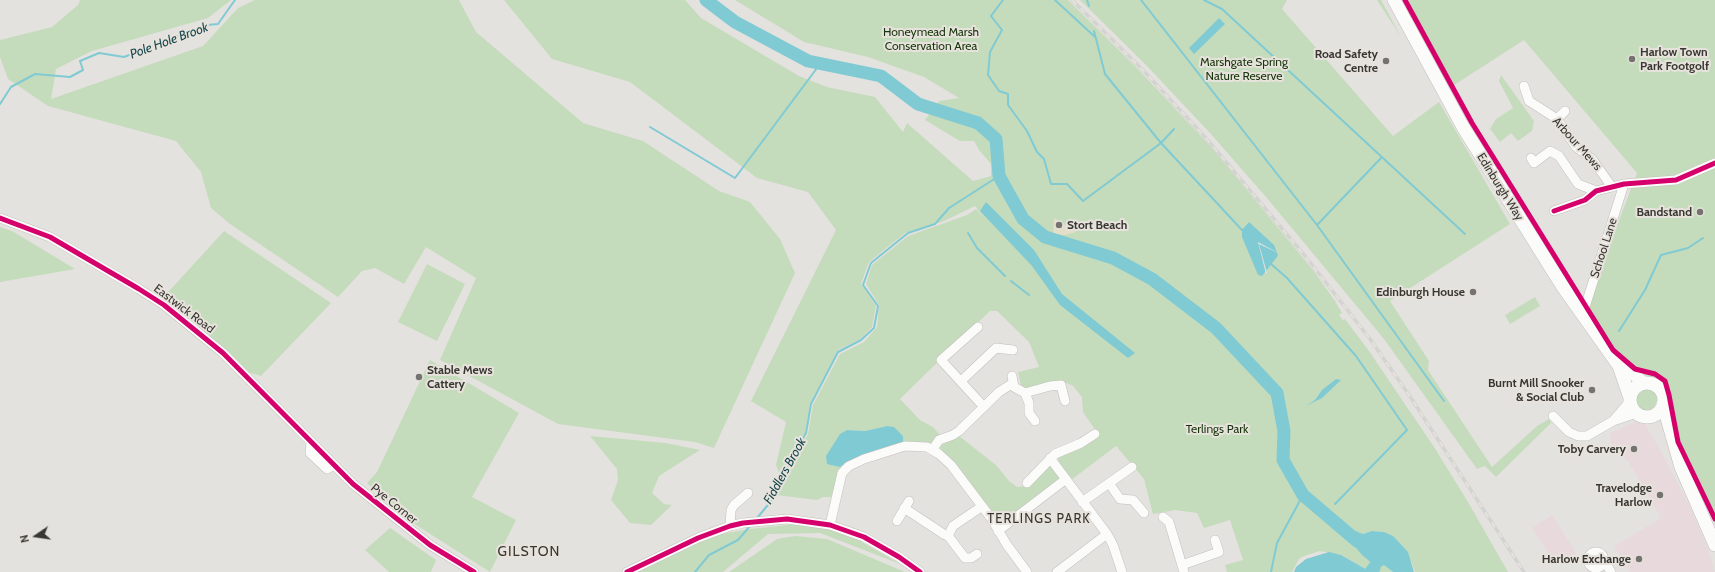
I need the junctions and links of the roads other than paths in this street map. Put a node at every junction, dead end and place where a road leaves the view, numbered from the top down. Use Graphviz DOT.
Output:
graph roads {
  1 [pos="1394,0"];
  2 [pos="1524,86"];
  3 [pos="1565,111"];
  4 [pos="1557,119"];
  5 [pos="1531,158"];
  6 [pos="1715,163"];
  7 [pos="1624,184"];
  8 [pos="1612,187"];
  9 [pos="1596,191"];
  10 [pos="1554,211"];
  11 [pos="0,218"];
  12 [pos="1579,310"];
  13 [pos="978,327"];
  14 [pos="1013,350"];
  15 [pos="1619,366"];
  16 [pos="960,381"];
  17 [pos="1643,383"];
  18 [pos="1025,393"];
  19 [pos="1630,400"];
  20 [pos="1065,401"];
  21 [pos="1663,404"];
  22 [pos="984,407"];
  23 [pos="1643,415"];
  24 [pos="1553,416"];
  25 [pos="1035,421"];
  26 [pos="1613,421"];
  27 [pos="1095,434"];
  28 [pos="1673,443"];
  29 [pos="933,449"];
  30 [pos="1050,458"];
  31 [pos="334,465"];
  32 [pos="1132,467"];
  33 [pos="1066,480"];
  34 [pos="1027,483"];
  35 [pos="1109,483"];
  36 [pos="748,493"];
  37 [pos="1082,502"];
  38 [pos="981,507"];
  39 [pos="1144,513"];
  40 [pos="1163,517"];
  41 [pos="897,521"];
  42 [pos="830,525"];
  43 [pos="730,526"];
  44 [pos="998,531"];
  45 [pos="949,534"];
  46 [pos="1107,534"];
  47 [pos="1215,540"];
  48 [pos="1715,546"];
  49 [pos="978,554"];
  50 [pos="1604,560"];
  51 [pos="1183,568"];
  52 [pos="1595,570"];
  53 [pos="474,572"];
  54 [pos="627,572"];
  55 [pos="920,572"];
  56 [pos="1028,572"];
  57 [pos="1057,572"];
  58 [pos="1122,572"];
  59 [pos="1611,572"];
  1 -- 12 [label="highway, Edinburgh Way"];
  2 -- 4 [label="street, Arbour Mews"];
  3 -- 4 [label="street"];
  4 -- 8 [label="street, Arbour Mews"];
  5 -- 9 [label="street"];
  6 -- 7 [label="street"];
  7 -- 8 [label="street"];
  7 -- 12 [label="street, School Lane"];
  8 -- 9 [label="street"];
  9 -- 10 [label="street"];
  11 -- 31 [label="street, Eastwick Road"];
  12 -- 15 [label="highway, Edinburgh Way"];
  13 -- 16 [label="street"];
  14 -- 16 [label="street"];
  15 -- 17 [label="highway, Edinburgh Way"];
  15 -- 19 [label="highway, Edinburgh Way"];
  16 -- 22 [label="street"];
  17 -- 19 [label="highway"];
  17 -- 21 [label="highway"];
  18 -- 20 [label="street"];
  18 -- 22 [label="street"];
  18 -- 25 [label="street"];
  19 -- 23 [label="highway"];
  19 -- 26 [label="street"];
  21 -- 23 [label="highway"];
  21 -- 28 [label="highway"];
  22 -- 29 [label="street"];
  23 -- 26 [label="street"];
  23 -- 28 [label="highway"];
  24 -- 26 [label="street"];
  27 -- 30 [label="street"];
  28 -- 48 [label="highway"];
  29 -- 38 [label="street"];
  29 -- 42 [label="street"];
  30 -- 33 [label="street"];
  30 -- 34 [label="street"];
  31 -- 53 [label="street, Pye Corner"];
  32 -- 35 [label="street"];
  33 -- 37 [label="street"];
  33 -- 44 [label="street"];
  35 -- 37 [label="street"];
  35 -- 39 [label="street"];
  36 -- 43 [label="street"];
  37 -- 46 [label="street"];
  38 -- 44 [label="street"];
  38 -- 45 [label="street"];
  40 -- 51 [label="street"];
  41 -- 45 [label="street"];
  42 -- 43 [label="street"];
  42 -- 55 [label="street"];
  43 -- 54 [label="street"];
  44 -- 56 [label="street"];
  45 -- 49 [label="street"];
  46 -- 57 [label="street"];
  46 -- 58 [label="street"];
  47 -- 51 [label="street"];
  50 -- 52 [label="street"];
  50 -- 52 [label="street"];
  50 -- 59 [label="street"];
}
